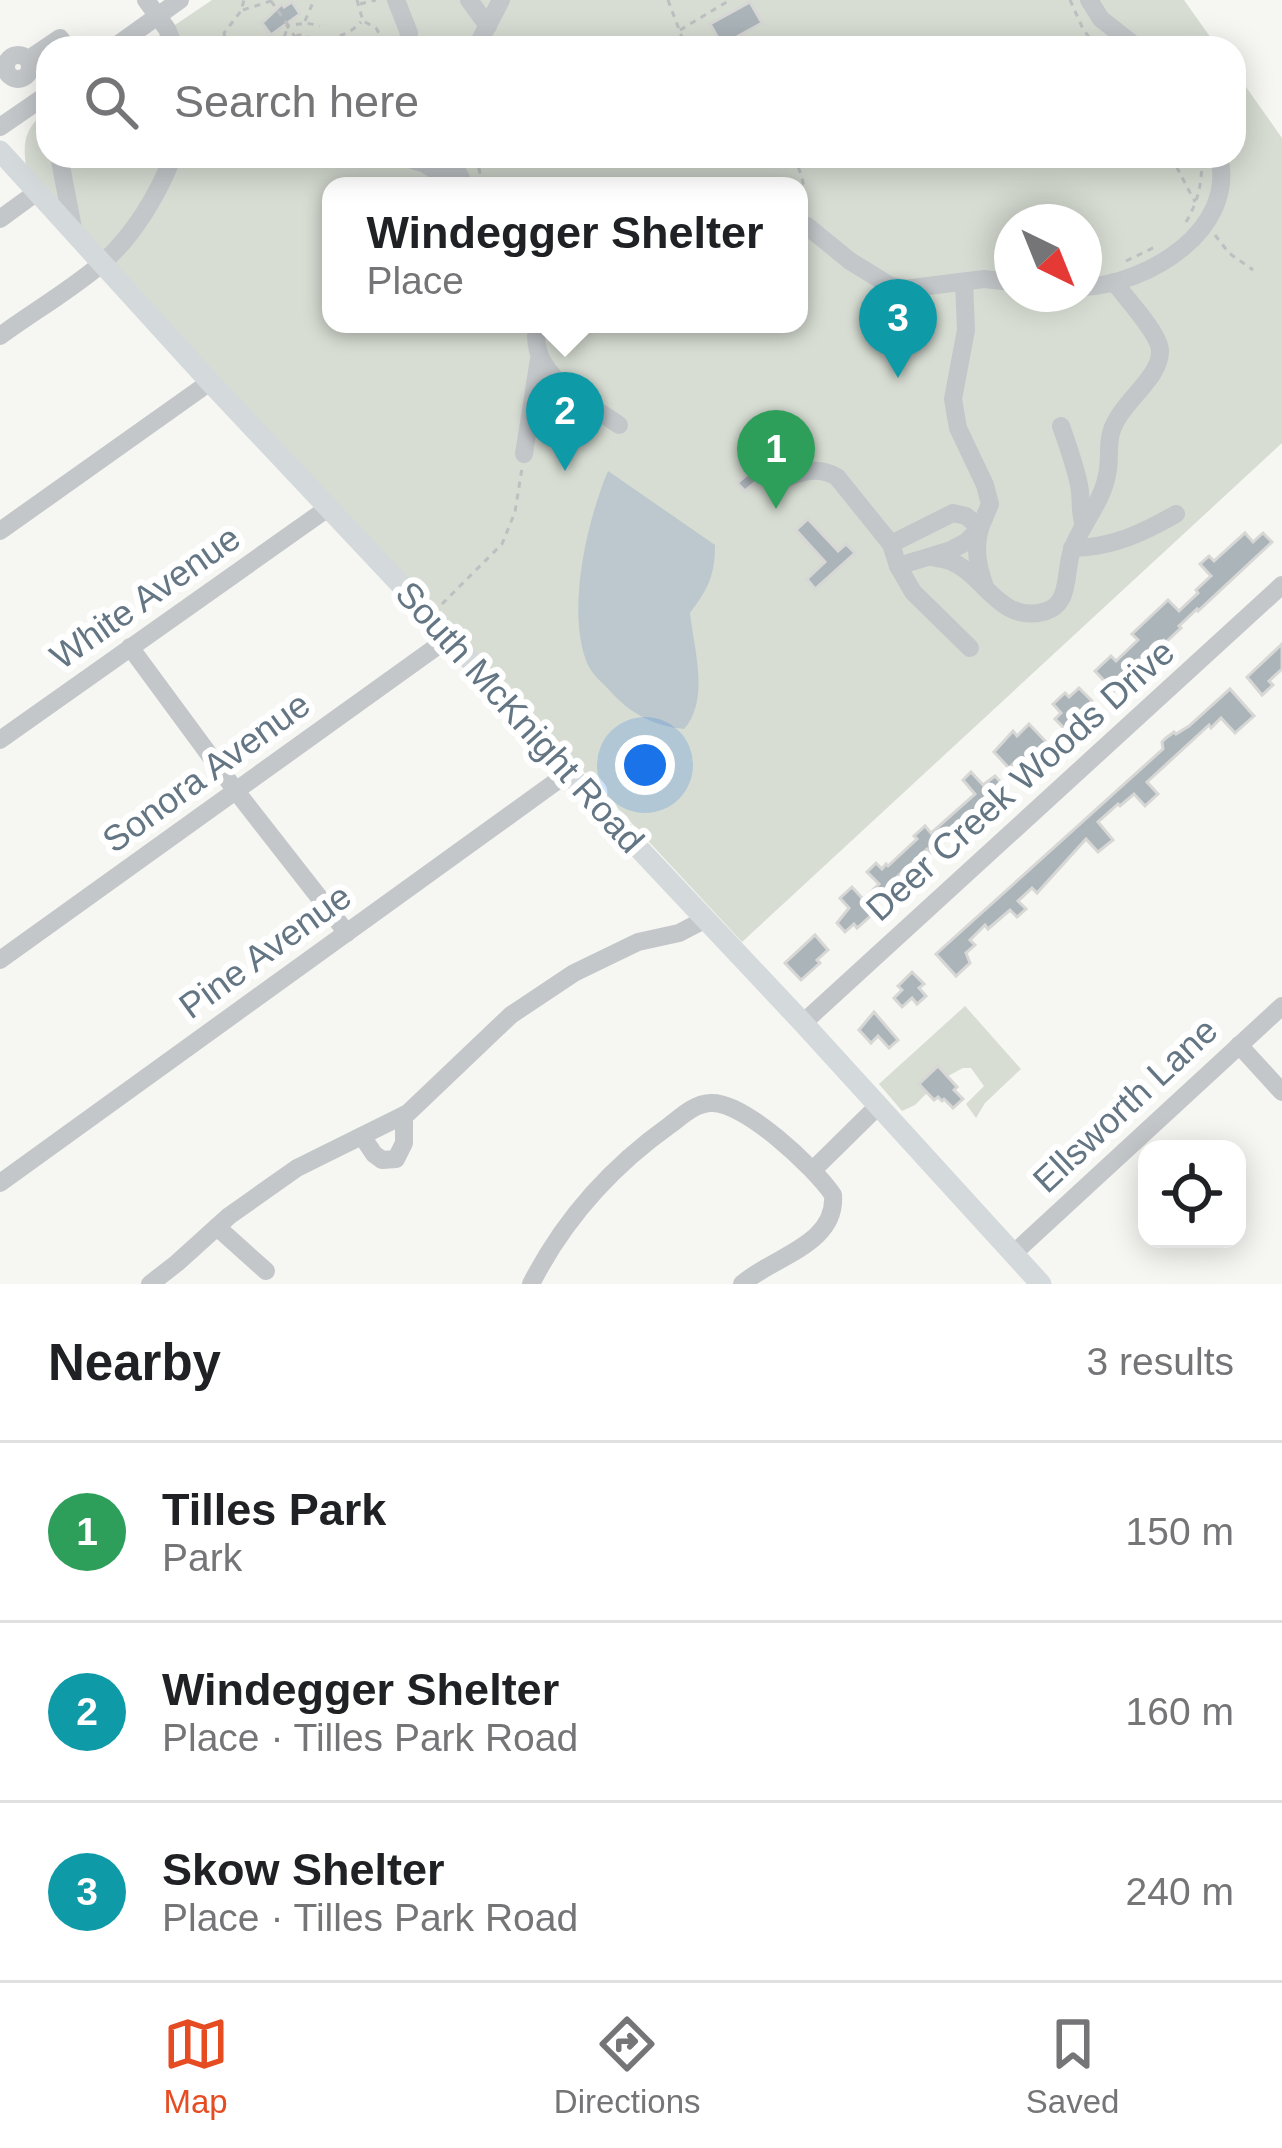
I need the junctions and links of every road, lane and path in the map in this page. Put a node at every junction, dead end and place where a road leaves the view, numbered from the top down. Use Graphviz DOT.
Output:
graph roads {
  1 [pos="180,0"];
  2 [pos="244,0"];
  3 [pos="314,0"];
  4 [pos="376,0"];
  5 [pos="396,0"];
  6 [pos="469,0"];
  7 [pos="502,0"];
  8 [pos="668,0"];
  9 [pos="730,0"];
  10 [pos="1070,0"];
  11 [pos="1088,0"];
  12 [pos="272,1"];
  13 [pos="358,3"];
  14 [pos="152,8"];
  15 [pos="241,11"];
  16 [pos="363,20"];
  17 [pos="304,23"];
  18 [pos="287,26"];
  19 [pos="320,26"];
  20 [pos="488,26"];
  21 [pos="680,30"];
  22 [pos="125,36"];
  23 [pos="168,36"];
  24 [pos="225,36"];
  25 [pos="284,36"];
  26 [pos="294,36"];
  27 [pos="344,36"];
  28 [pos="381,36"];
  29 [pos="409,36"];
  30 [pos="483,36"];
  31 [pos="682,36"];
  32 [pos="1088,36"];
  33 [pos="1123,36"];
  34 [pos="36,54"];
  35 [pos="28,59"];
  36 [pos="36,102"];
  37 [pos="0,127"];
  38 [pos="0,151"];
  39 [pos="61,168"];
  40 [pos="169,168"];
  41 [pos="1202,168"];
  42 [pos="1219,168"];
  43 [pos="38,192"];
  44 [pos="0,219"];
  45 [pos="808,227"];
  46 [pos="1183,227"];
  47 [pos="74,232"];
  48 [pos="1163,244"];
  49 [pos="102,264"];
  50 [pos="1118,273"];
  51 [pos="994,280"];
  52 [pos="1102,280"];
  53 [pos="964,282"];
  54 [pos="537,333"];
  55 [pos="0,336"];
  56 [pos="539,359"];
  57 [pos="210,382"];
  58 [pos="619,425"];
  59 [pos="1061,426"];
  60 [pos="524,454"];
  61 [pos="778,482"];
  62 [pos="328,508"];
  63 [pos="1177,514"];
  64 [pos="1084,527"];
  65 [pos="980,528"];
  66 [pos="0,531"];
  67 [pos="891,544"];
  68 [pos="1072,548"];
  69 [pos="932,557"];
  70 [pos="898,566"];
  71 [pos="1282,584"];
  72 [pos="985,587"];
  73 [pos="430,616"];
  74 [pos="450,637"];
  75 [pos="130,646"];
  76 [pos="970,648"];
  77 [pos="0,740"];
  78 [pos="568,773"];
  79 [pos="236,790"];
  80 [pos="706,919"];
  81 [pos="347,933"];
  82 [pos="0,960"];
  83 [pos="1282,1006"];
  84 [pos="803,1023"];
  85 [pos="1239,1045"];
  86 [pos="1282,1093"];
  87 [pos="878,1106"];
  88 [pos="404,1115"];
  89 [pos="362,1136"];
  90 [pos="814,1169"];
  91 [pos="0,1183"];
  92 [pos="217,1227"];
  93 [pos="1013,1254"];
  94 [pos="266,1271"];
  95 [pos="536,1281"];
  96 [pos="150,1284"];
  97 [pos="742,1284"];
  98 [pos="1041,1284"];
  1 -- 14 [label="street"];
  2 -- 15 [label="path"];
  3 -- 17 [label="path"];
  4 -- 13 [label="path"];
  5 -- 29 [label="street"];
  6 -- 20 [label="street"];
  7 -- 20 [label="street"];
  8 -- 21 [label="path"];
  9 -- 21 [label="path"];
  10 -- 32 [label="path"];
  11 -- 33 [label="street"];
  12 -- 15 [label="path"];
  12 -- 18 [label="path"];
  13 -- 16 [label="path"];
  14 -- 22 [label="street"];
  14 -- 23 [label="street"];
  15 -- 24 [label="path"];
  16 -- 27 [label="path"];
  16 -- 28 [label="path"];
  17 -- 18 [label="path"];
  17 -- 19 [label="path"];
  18 -- 25 [label="path"];
  18 -- 26 [label="path"];
  20 -- 30 [label="street"];
  21 -- 31 [label="path"];
  34 -- 35 [label="street"];
  36 -- 37 [label="street"];
  38 -- 43 [label="main road, South McKnight Road"];
  39 -- 47 [label="street"];
  40 -- 49 [label="street"];
  41 -- 46 [label="path"];
  42 -- 50 [label="street"];
  43 -- 44 [label="street"];
  43 -- 47 [label="main road, South McKnight Road"];
  45 -- 53 [label="street"];
  47 -- 49 [label="main road, South McKnight Road"];
  48 -- 50 [label="path"];
  49 -- 55 [label="street"];
  49 -- 57 [label="main road, South McKnight Road"];
  50 -- 52 [label="street"];
  50 -- 64 [label="street"];
  51 -- 53 [label="street"];
  53 -- 65 [label="street"];
  54 -- 56 [label="street"];
  56 -- 58 [label="street"];
  56 -- 60 [label="street"];
  57 -- 62 [label="main road, South McKnight Road"];
  57 -- 66 [label="street"];
  59 -- 64 [label="street"];
  60 -- 73 [label="path"];
  61 -- 67 [label="street"];
  62 -- 73 [label="main road, South McKnight Road"];
  62 -- 75 [label="street, White Avenue"];
  63 -- 68 [label="street"];
  64 -- 68 [label="street"];
  65 -- 67 [label="street"];
  65 -- 69 [label="street"];
  65 -- 72 [label="street"];
  67 -- 70 [label="street"];
  68 -- 72 [label="street"];
  69 -- 70 [label="street"];
  69 -- 72 [label="street"];
  70 -- 76 [label="street"];
  71 -- 84 [label="street, Deer Creek Woods Drive"];
  73 -- 74 [label="main road, South McKnight Road"];
  74 -- 78 [label="main road, South McKnight Road"];
  74 -- 79 [label="street, Sonora Avenue"];
  75 -- 77 [label="street, White Avenue"];
  75 -- 79 [label="street"];
  78 -- 80 [label="main road, South McKnight Road"];
  78 -- 81 [label="street, Pine Avenue"];
  79 -- 81 [label="street"];
  79 -- 82 [label="street, Sonora Avenue"];
  80 -- 84 [label="main road, South McKnight Road"];
  80 -- 88 [label="street"];
  81 -- 91 [label="street, Pine Avenue"];
  83 -- 85 [label="street, Ellsworth Lane"];
  84 -- 87 [label="main road, South McKnight Road"];
  85 -- 86 [label="street"];
  85 -- 93 [label="street, Ellsworth Lane"];
  87 -- 90 [label="street"];
  87 -- 93 [label="main road, South McKnight Road"];
  88 -- 89 [label="street"];
  88 -- 89 [label="street"];
  89 -- 92 [label="street"];
  90 -- 95 [label="street"];
  90 -- 97 [label="street"];
  92 -- 94 [label="street"];
  92 -- 96 [label="street"];
  93 -- 98 [label="main road, South McKnight Road"];
}
